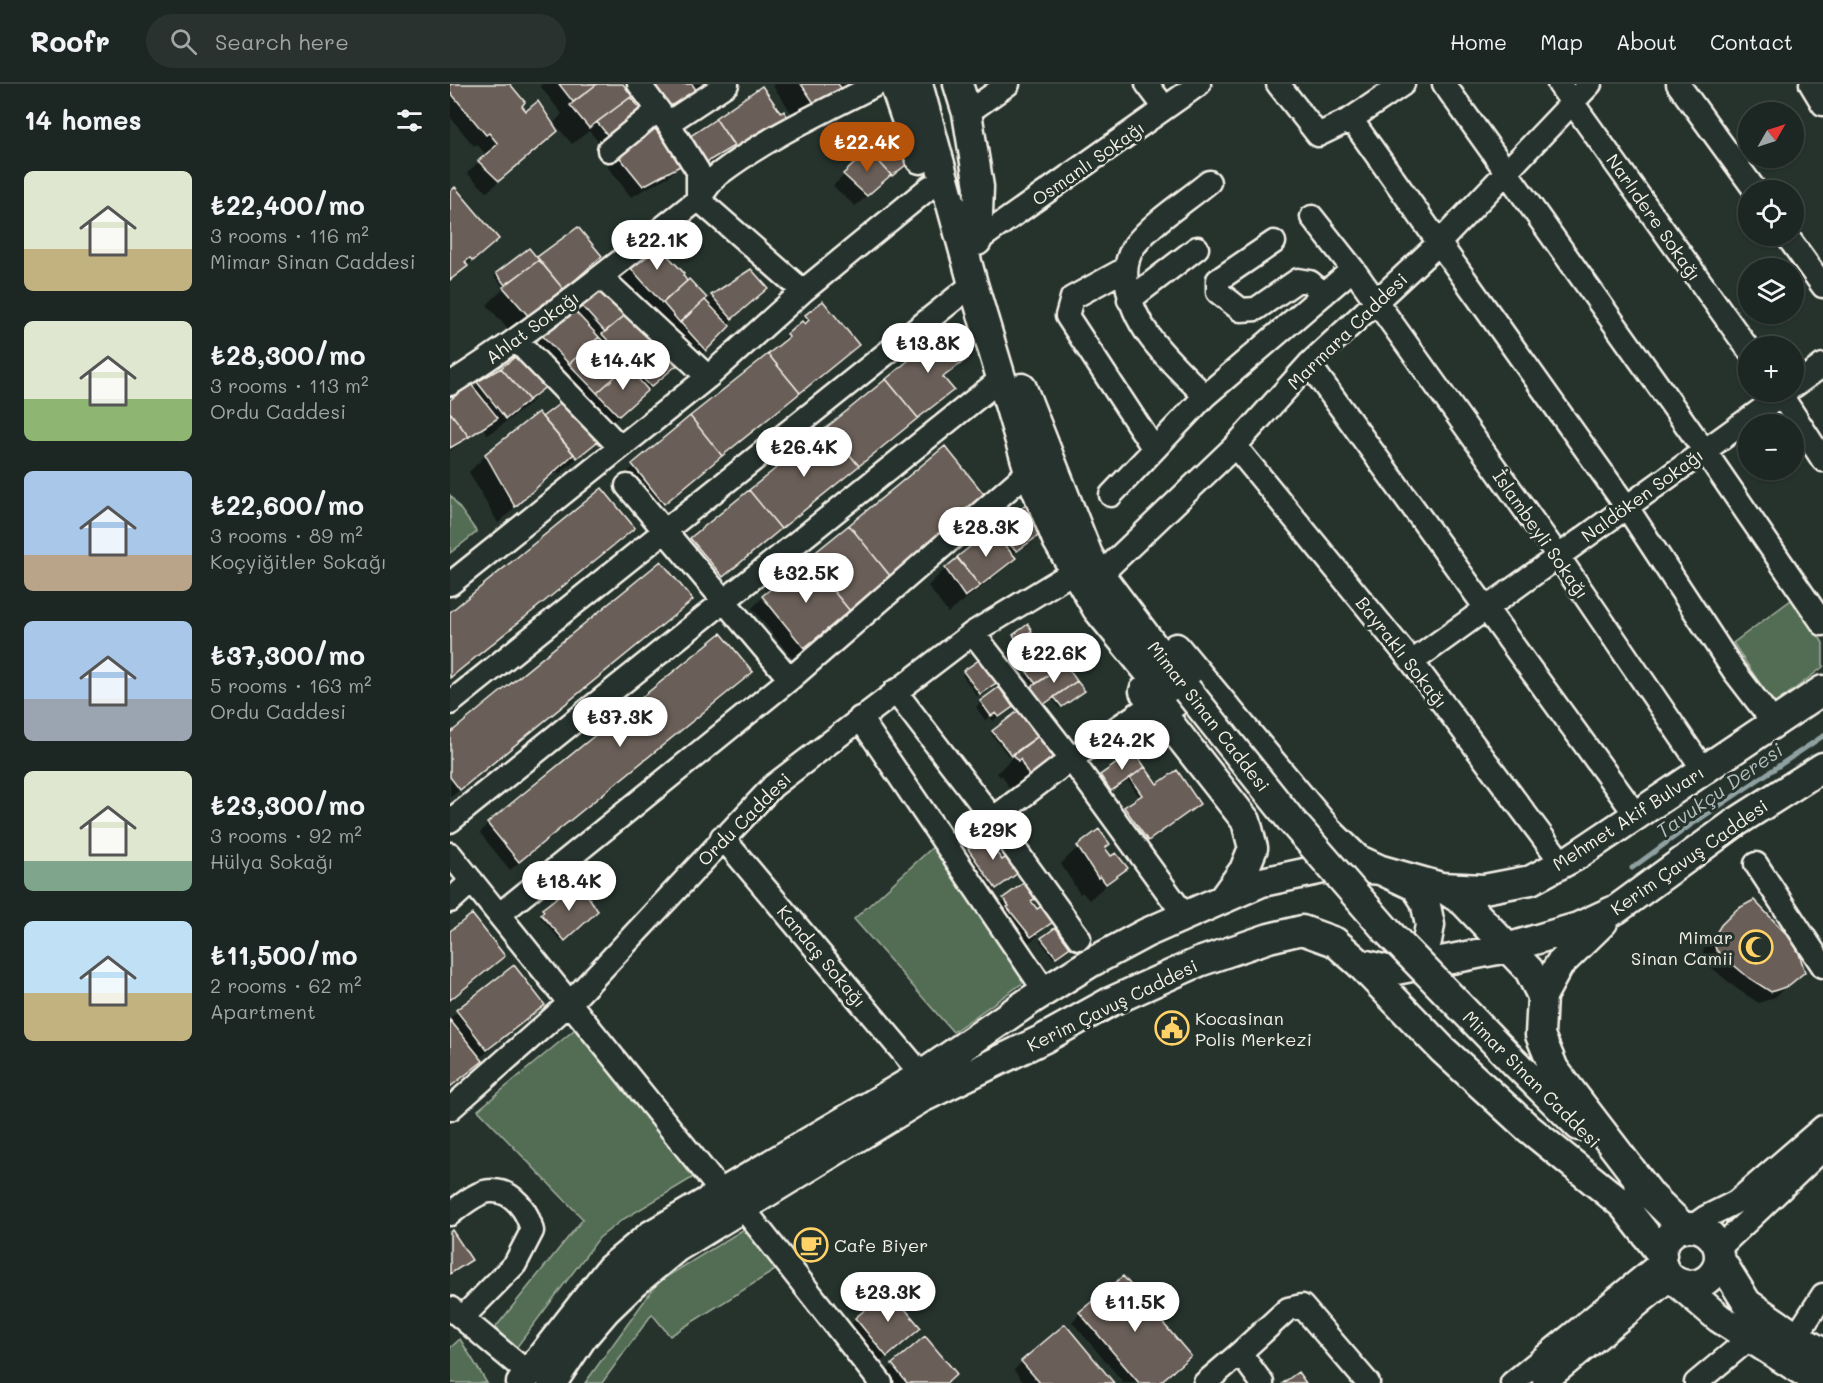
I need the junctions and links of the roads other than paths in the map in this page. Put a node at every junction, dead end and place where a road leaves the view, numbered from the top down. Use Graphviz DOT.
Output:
graph roads {
  1 [pos="639,84"];
  2 [pos="727,84"];
  3 [pos="877,84"];
  4 [pos="894,84"];
  5 [pos="918,84"];
  6 [pos="932,84"];
  7 [pos="958,84"];
  8 [pos="1008,84"];
  9 [pos="1147,84"];
  10 [pos="1198,84"];
  11 [pos="1278,84"];
  12 [pos="1403,84"];
  13 [pos="1444,84"];
  14 [pos="1590,84"];
  15 [pos="1678,84"];
  16 [pos="1811,84"];
  17 [pos="1566,93"];
  18 [pos="1823,104"];
  19 [pos="1165,108"];
  20 [pos="967,113"];
  21 [pos="663,117"];
  22 [pos="1351,119"];
  23 [pos="609,150"];
  24 [pos="1508,173"];
  25 [pos="1748,180"];
  26 [pos="1209,182"];
  27 [pos="930,187"];
  28 [pos="698,199"];
  29 [pos="1312,216"];
  30 [pos="977,241"];
  31 [pos="1274,242"];
  32 [pos="1438,244"];
  33 [pos="1794,246"];
  34 [pos="1197,248"];
  35 [pos="1125,269"];
  36 [pos="1353,269"];
  37 [pos="600,277"];
  38 [pos="973,284"];
  39 [pos="1823,286"];
  40 [pos="803,291"];
  41 [pos="1324,294"];
  42 [pos="1129,300"];
  43 [pos="1374,302"];
  44 [pos="1739,336"];
  45 [pos="517,341"];
  46 [pos="1309,364"];
  47 [pos="1823,365"];
  48 [pos="708,377"];
  49 [pos="1002,378"];
  50 [pos="1804,378"];
  51 [pos="450,384"];
  52 [pos="1205,396"];
  53 [pos="1770,402"];
  54 [pos="1791,402"];
  55 [pos="1235,446"];
  56 [pos="620,447"];
  57 [pos="1154,449"];
  58 [pos="1704,450"];
  59 [pos="1823,460"];
  60 [pos="1029,471"];
  61 [pos="627,486"];
  62 [pos="1111,495"];
  63 [pos="1626,506"];
  64 [pos="665,531"];
  65 [pos="1558,556"];
  66 [pos="1087,573"];
  67 [pos="450,584"];
  68 [pos="724,601"];
  69 [pos="1108,605"];
  70 [pos="1487,607"];
  71 [pos="1823,624"];
  72 [pos="972,633"];
  73 [pos="1412,662"];
  74 [pos="790,679"];
  75 [pos="1823,690"];
  76 [pos="896,691"];
  77 [pos="1172,699"];
  78 [pos="450,703"];
  79 [pos="860,718"];
  80 [pos="1774,723"];
  81 [pos="1071,759"];
  82 [pos="1823,766"];
  83 [pos="1703,769"];
  84 [pos="1636,815"];
  85 [pos="993,819"];
  86 [pos="450,821"];
  87 [pos="722,837"];
  88 [pos="450,854"];
  89 [pos="1562,863"];
  90 [pos="1756,864"];
  91 [pos="1381,870"];
  92 [pos="472,881"];
  93 [pos="1442,887"];
  94 [pos="1223,899"];
  95 [pos="450,901"];
  96 [pos="1617,909"];
  97 [pos="500,914"];
  98 [pos="1185,916"];
  99 [pos="1078,938"];
  100 [pos="1507,948"];
  101 [pos="1359,963"];
  102 [pos="1823,966"];
  103 [pos="1403,968"];
  104 [pos="1040,994"];
  105 [pos="1542,996"];
  106 [pos="571,1002"];
  107 [pos="1043,1039"];
  108 [pos="1508,1069"];
  109 [pos="922,1075"];
  110 [pos="450,1109"];
  111 [pos="1823,1127"];
  112 [pos="1823,1149"];
  113 [pos="1652,1197"];
  114 [pos="733,1201"];
  115 [pos="1623,1205"];
  116 [pos="450,1214"];
  117 [pos="1688,1228"];
  118 [pos="1718,1253"];
  119 [pos="1668,1269"];
  120 [pos="1823,1295"];
  121 [pos="456,1313"];
  122 [pos="1796,1337"];
  123 [pos="1750,1338"];
  124 [pos="1240,1353"];
  125 [pos="1823,1353"];
  126 [pos="534,1380"];
  127 [pos="881,1383"];
  128 [pos="1204,1383"];
  129 [pos="1262,1383"];
  130 [pos="1368,1383"];
  131 [pos="1512,1383"];
  132 [pos="1544,1383"];
  133 [pos="1696,1383"];
  134 [pos="1821,1383"];
  1 -- 21 [label="street"];
  2 -- 21 [label="street"];
  3 -- 28 [label="street, Ahlat Sokağı"];
  4 -- 27 [label="main road"];
  5 -- 38 [label="main road, Mimar Sinan Caddesi"];
  6 -- 30 [label="main road, Mimar Sinan Caddesi"];
  7 -- 20 [label="main road"];
  8 -- 20 [label="street"];
  9 -- 19 [label="street"];
  10 -- 19 [label="street, Osmanlı Sokağı"];
  11 -- 22 [label="street"];
  12 -- 22 [label="street"];
  13 -- 24 [label="street"];
  14 -- 17 [label="street, Marmara Caddesi"];
  15 -- 25 [label="street"];
  16 -- 18 [label="street"];
  17 -- 24 [label="street, Marmara Caddesi"];
  17 -- 44 [label="street, Narlıdere Sokağı"];
  19 -- 30 [label="street, Osmanlı Sokağı"];
  20 -- 30 [label="main road"];
  21 -- 23 [label="street"];
  21 -- 28 [label="street"];
  22 -- 32 [label="street"];
  24 -- 32 [label="street, Marmara Caddesi"];
  24 -- 58 [label="street"];
  26 -- 35 [label="street"];
  27 -- 38 [label="main road"];
  27 -- 40 [label="street"];
  28 -- 37 [label="street, Ahlat Sokağı"];
  28 -- 40 [label="street"];
  29 -- 36 [label="street, İslambeyli Sokağı"];
  30 -- 66 [label="main road, Mimar Sinan Caddesi"];
  31 -- 41 [label="street"];
  32 -- 43 [label="street, Marmara Caddesi"];
  32 -- 63 [label="street"];
  33 -- 39 [label="street"];
  34 -- 42 [label="street"];
  35 -- 42 [label="street"];
  35 -- 57 [label="street"];
  36 -- 41 [label="street"];
  36 -- 43 [label="street, İslambeyli Sokağı"];
  37 -- 45 [label="street, Ahlat Sokağı"];
  37 -- 48 [label="street"];
  38 -- 49 [label="main road, Mimar Sinan Caddesi"];
  38 -- 64 [label="street"];
  40 -- 48 [label="street"];
  41 -- 52 [label="street"];
  42 -- 52 [label="street"];
  43 -- 46 [label="street, Marmara Caddesi"];
  43 -- 65 [label="street, İslambeyli Sokağı"];
  45 -- 51 [label="street, Ahlat Sokağı"];
  45 -- 56 [label="street"];
  46 -- 55 [label="street, Marmara Caddesi"];
  46 -- 70 [label="street"];
  47 -- 50 [label="street, Naldöken Sokağı"];
  48 -- 56 [label="street"];
  49 -- 60 [label="main road, Mimar Sinan Caddesi"];
  49 -- 68 [label="street"];
  52 -- 57 [label="street"];
  53 -- 58 [label="street, Naldöken Sokağı"];
  54 -- 59 [label="street"];
  55 -- 66 [label="street, Marmara Caddesi"];
  55 -- 73 [label="street, Bayraklı Sokağı"];
  56 -- 67 [label="street"];
  57 -- 62 [label="street"];
  58 -- 63 [label="street, Naldöken Sokağı"];
  58 -- 71 [label="street"];
  60 -- 66 [label="main road, Mimar Sinan Caddesi"];
  60 -- 74 [label="street"];
  61 -- 64 [label="street"];
  63 -- 65 [label="street, Naldöken Sokağı"];
  63 -- 80 [label="street"];
  64 -- 68 [label="street"];
  64 -- 78 [label="street"];
  65 -- 70 [label="street, Naldöken Sokağı"];
  65 -- 83 [label="street, İslambeyli Sokağı"];
  66 -- 69 [label="main road, Mimar Sinan Caddesi"];
  66 -- 72 [label="street, Ordu Caddesi"];
  68 -- 74 [label="street"];
  68 -- 86 [label="street"];
  69 -- 77 [label="main road, Mimar Sinan Caddesi"];
  69 -- 91 [label="main road"];
  70 -- 73 [label="street, Naldöken Sokağı"];
  70 -- 84 [label="street"];
  72 -- 76 [label="street, Ordu Caddesi"];
  72 -- 81 [label="street"];
  73 -- 89 [label="street, Bayraklı Sokağı"];
  74 -- 97 [label="street"];
  75 -- 80 [label="main road, Mehmet Akif Bulvarı"];
  76 -- 79 [label="street, Ordu Caddesi"];
  76 -- 85 [label="street"];
  77 -- 81 [label="street"];
  77 -- 94 [label="main road"];
  77 -- 108 [label="main road, Mimar Sinan Caddesi"];
  79 -- 87 [label="street, Ordu Caddesi"];
  79 -- 104 [label="street"];
  80 -- 83 [label="main road, Mehmet Akif Bulvarı"];
  81 -- 85 [label="street"];
  81 -- 98 [label="street"];
  82 -- 96 [label="main road, Kerim Çavuş Caddesi"];
  83 -- 84 [label="main road, Mehmet Akif Bulvarı"];
  84 -- 89 [label="main road, Mehmet Akif Bulvarı"];
  85 -- 99 [label="street"];
  87 -- 106 [label="street, Ordu Caddesi"];
  87 -- 109 [label="street, Kandaş Sokağı"];
  88 -- 92 [label="street"];
  89 -- 93 [label="main road, Mehmet Akif Bulvarı"];
  90 -- 102 [label="street"];
  91 -- 93 [label="main road, Mehmet Akif Bulvarı"];
  91 -- 94 [label="main road, Kerim Çavuş Caddesi"];
  91 -- 103 [label="main road"];
  92 -- 95 [label="street"];
  92 -- 97 [label="street"];
  93 -- 100 [label="main road"];
  94 -- 98 [label="main road, Kerim Çavuş Caddesi"];
  96 -- 100 [label="main road, Kerim Çavuş Caddesi"];
  96 -- 105 [label="main road"];
  97 -- 106 [label="street"];
  98 -- 104 [label="main road, Kerim Çavuş Caddesi"];
  100 -- 103 [label="main road, Kerim Çavuş Caddesi"];
  100 -- 105 [label="main road"];
  101 -- 103 [label="main road, Kerim Çavuş Caddesi"];
  101 -- 107 [label="main road, Kerim Çavuş Caddesi"];
  101 -- 115 [label="main road"];
  104 -- 107 [label="main road"];
  104 -- 109 [label="main road, Kerim Çavuş Caddesi"];
  105 -- 113 [label="main road"];
  106 -- 110 [label="street, Ordu Caddesi"];
  106 -- 114 [label="street"];
  107 -- 114 [label="main road, Kerim Çavuş Caddesi"];
  108 -- 113 [label="main road, Mimar Sinan Caddesi"];
  108 -- 115 [label="main road, Mimar Sinan Caddesi"];
  109 -- 114 [label="main road, Kerim Çavuş Caddesi"];
  111 -- 117 [label="street"];
  112 -- 118 [label="street"];
  113 -- 117 [label="main road, Mimar Sinan Caddesi"];
  114 -- 126 [label="main road, Kerim Çavuş Caddesi"];
  114 -- 127 [label="street"];
  115 -- 119 [label="main road"];
  116 -- 121 [label="street"];
  117 -- 118 [label="main road"];
  117 -- 119 [label="main road"];
  118 -- 119 [label="main road"];
  118 -- 122 [label="main road"];
  119 -- 123 [label="main road"];
  119 -- 131 [label="street"];
  119 -- 132 [label="street"];
  120 -- 122 [label="street"];
  121 -- 126 [label="street"];
  122 -- 125 [label="main road"];
  123 -- 133 [label="street"];
  123 -- 134 [label="main road"];
  124 -- 128 [label="street"];
  124 -- 129 [label="street"];
  124 -- 130 [label="street"];
}
